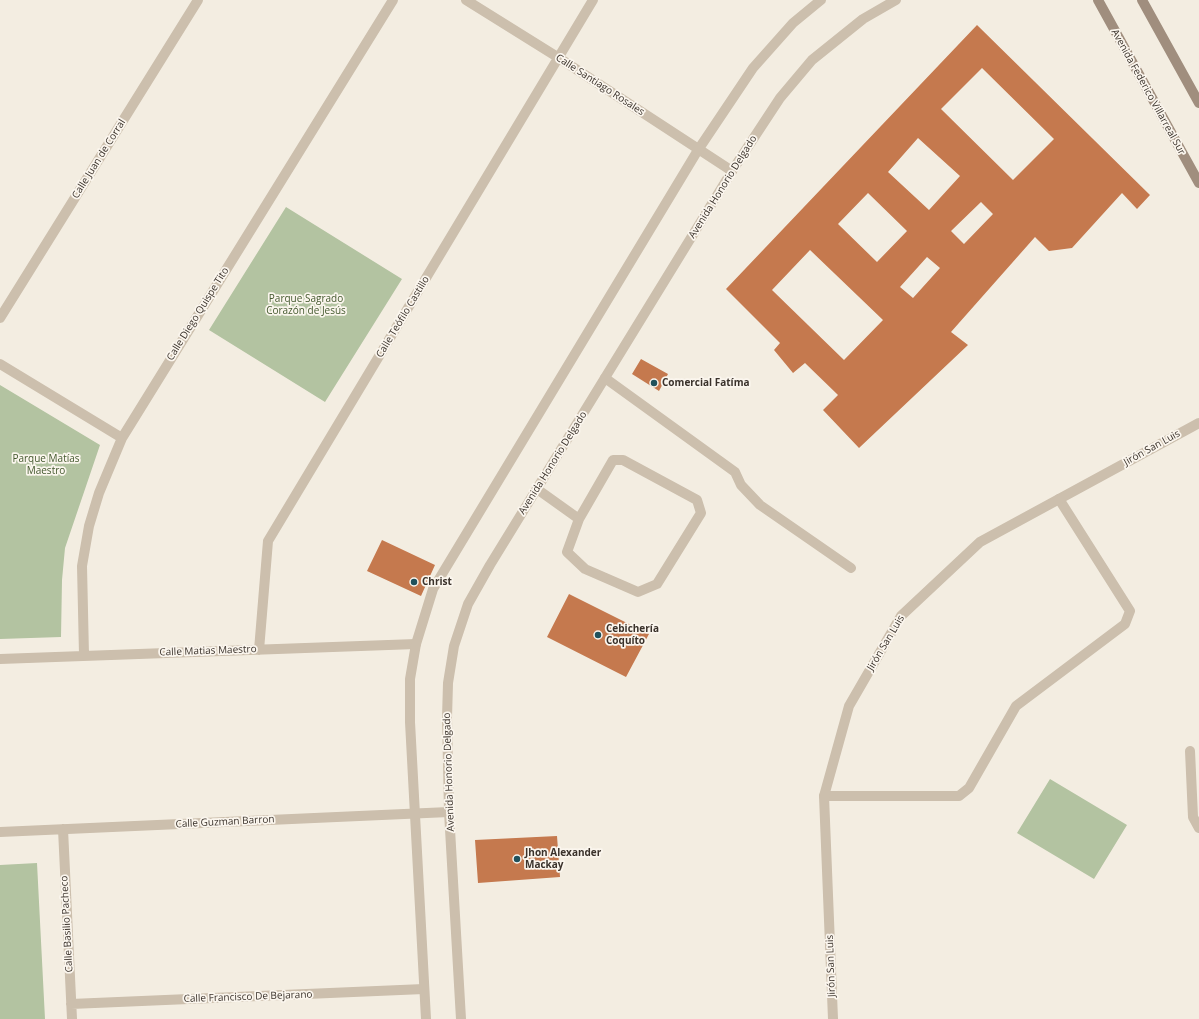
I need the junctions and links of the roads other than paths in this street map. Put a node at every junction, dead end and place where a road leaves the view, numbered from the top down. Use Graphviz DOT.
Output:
graph roads {
  1 [pos="198,0"];
  2 [pos="393,0"];
  3 [pos="466,0"];
  4 [pos="593,0"];
  5 [pos="821,0"];
  6 [pos="896,0"];
  7 [pos="1098,0"];
  8 [pos="1142,0"];
  9 [pos="559,58"];
  10 [pos="1199,103"];
  11 [pos="698,150"];
  12 [pos="732,172"];
  13 [pos="1199,183"];
  14 [pos="0,318"];
  15 [pos="0,364"];
  16 [pos="605,378"];
  17 [pos="1199,423"];
  18 [pos="122,438"];
  19 [pos="537,489"];
  20 [pos="1059,499"];
  21 [pos="579,519"];
  22 [pos="851,568"];
  23 [pos="416,644"];
  24 [pos="259,650"];
  25 [pos="84,655"];
  26 [pos="0,659"];
  27 [pos="1190,751"];
  28 [pos="824,796"];
  29 [pos="449,812"];
  30 [pos="415,814"];
  31 [pos="1199,828"];
  32 [pos="63,829"];
  33 [pos="0,832"];
  34 [pos="424,989"];
  35 [pos="71,1004"];
  36 [pos="72,1019"];
  37 [pos="426,1019"];
  38 [pos="461,1019"];
  39 [pos="833,1019"];
  1 -- 14 [label="street, Calle Juan de Corral"];
  2 -- 18 [label="street, Calle Diego Quispe Tito"];
  3 -- 9 [label="street, Calle Santiago Rosales"];
  4 -- 9 [label="street, Calle Teófilo Castillo"];
  5 -- 11 [label="street"];
  6 -- 12 [label="street, Avenida Honorio Delgado"];
  7 -- 13 [label="main road, Avenida Federico Villarreal Sur"];
  8 -- 10 [label="main road"];
  9 -- 11 [label="street, Calle Santiago Rosales"];
  9 -- 24 [label="street, Calle Teófilo Castillo"];
  11 -- 12 [label="street, Calle Santiago Rosales"];
  11 -- 23 [label="street"];
  12 -- 16 [label="street, Avenida Honorio Delgado"];
  15 -- 18 [label="street"];
  16 -- 19 [label="street, Avenida Honorio Delgado"];
  16 -- 22 [label="street"];
  17 -- 20 [label="street, Jirón San Luis"];
  18 -- 25 [label="street, Calle Diego Quispe Tito"];
  19 -- 21 [label="street"];
  19 -- 29 [label="street, Avenida Honorio Delgado"];
  20 -- 28 [label="street, Jirón San Luis"];
  20 -- 28 [label="street"];
  21 -- 21 [label="street"];
  23 -- 24 [label="street, Calle Matias Maestro"];
  23 -- 30 [label="street"];
  24 -- 25 [label="street, Calle Matias Maestro"];
  25 -- 26 [label="street, Calle Matias Maestro"];
  27 -- 31 [label="street"];
  28 -- 39 [label="street, Jirón San Luis"];
  29 -- 30 [label="street, Calle Guzman Barron"];
  29 -- 38 [label="street, Avenida Honorio Delgado"];
  30 -- 32 [label="street, Calle Guzman Barron"];
  30 -- 34 [label="street"];
  32 -- 33 [label="street, Calle Guzman Barron"];
  32 -- 35 [label="street, Calle Basilio Pacheco"];
  34 -- 35 [label="street, Calle Francisco De Bejarano"];
  34 -- 37 [label="street"];
  35 -- 36 [label="street, Calle Basilio Pacheco"];
}
